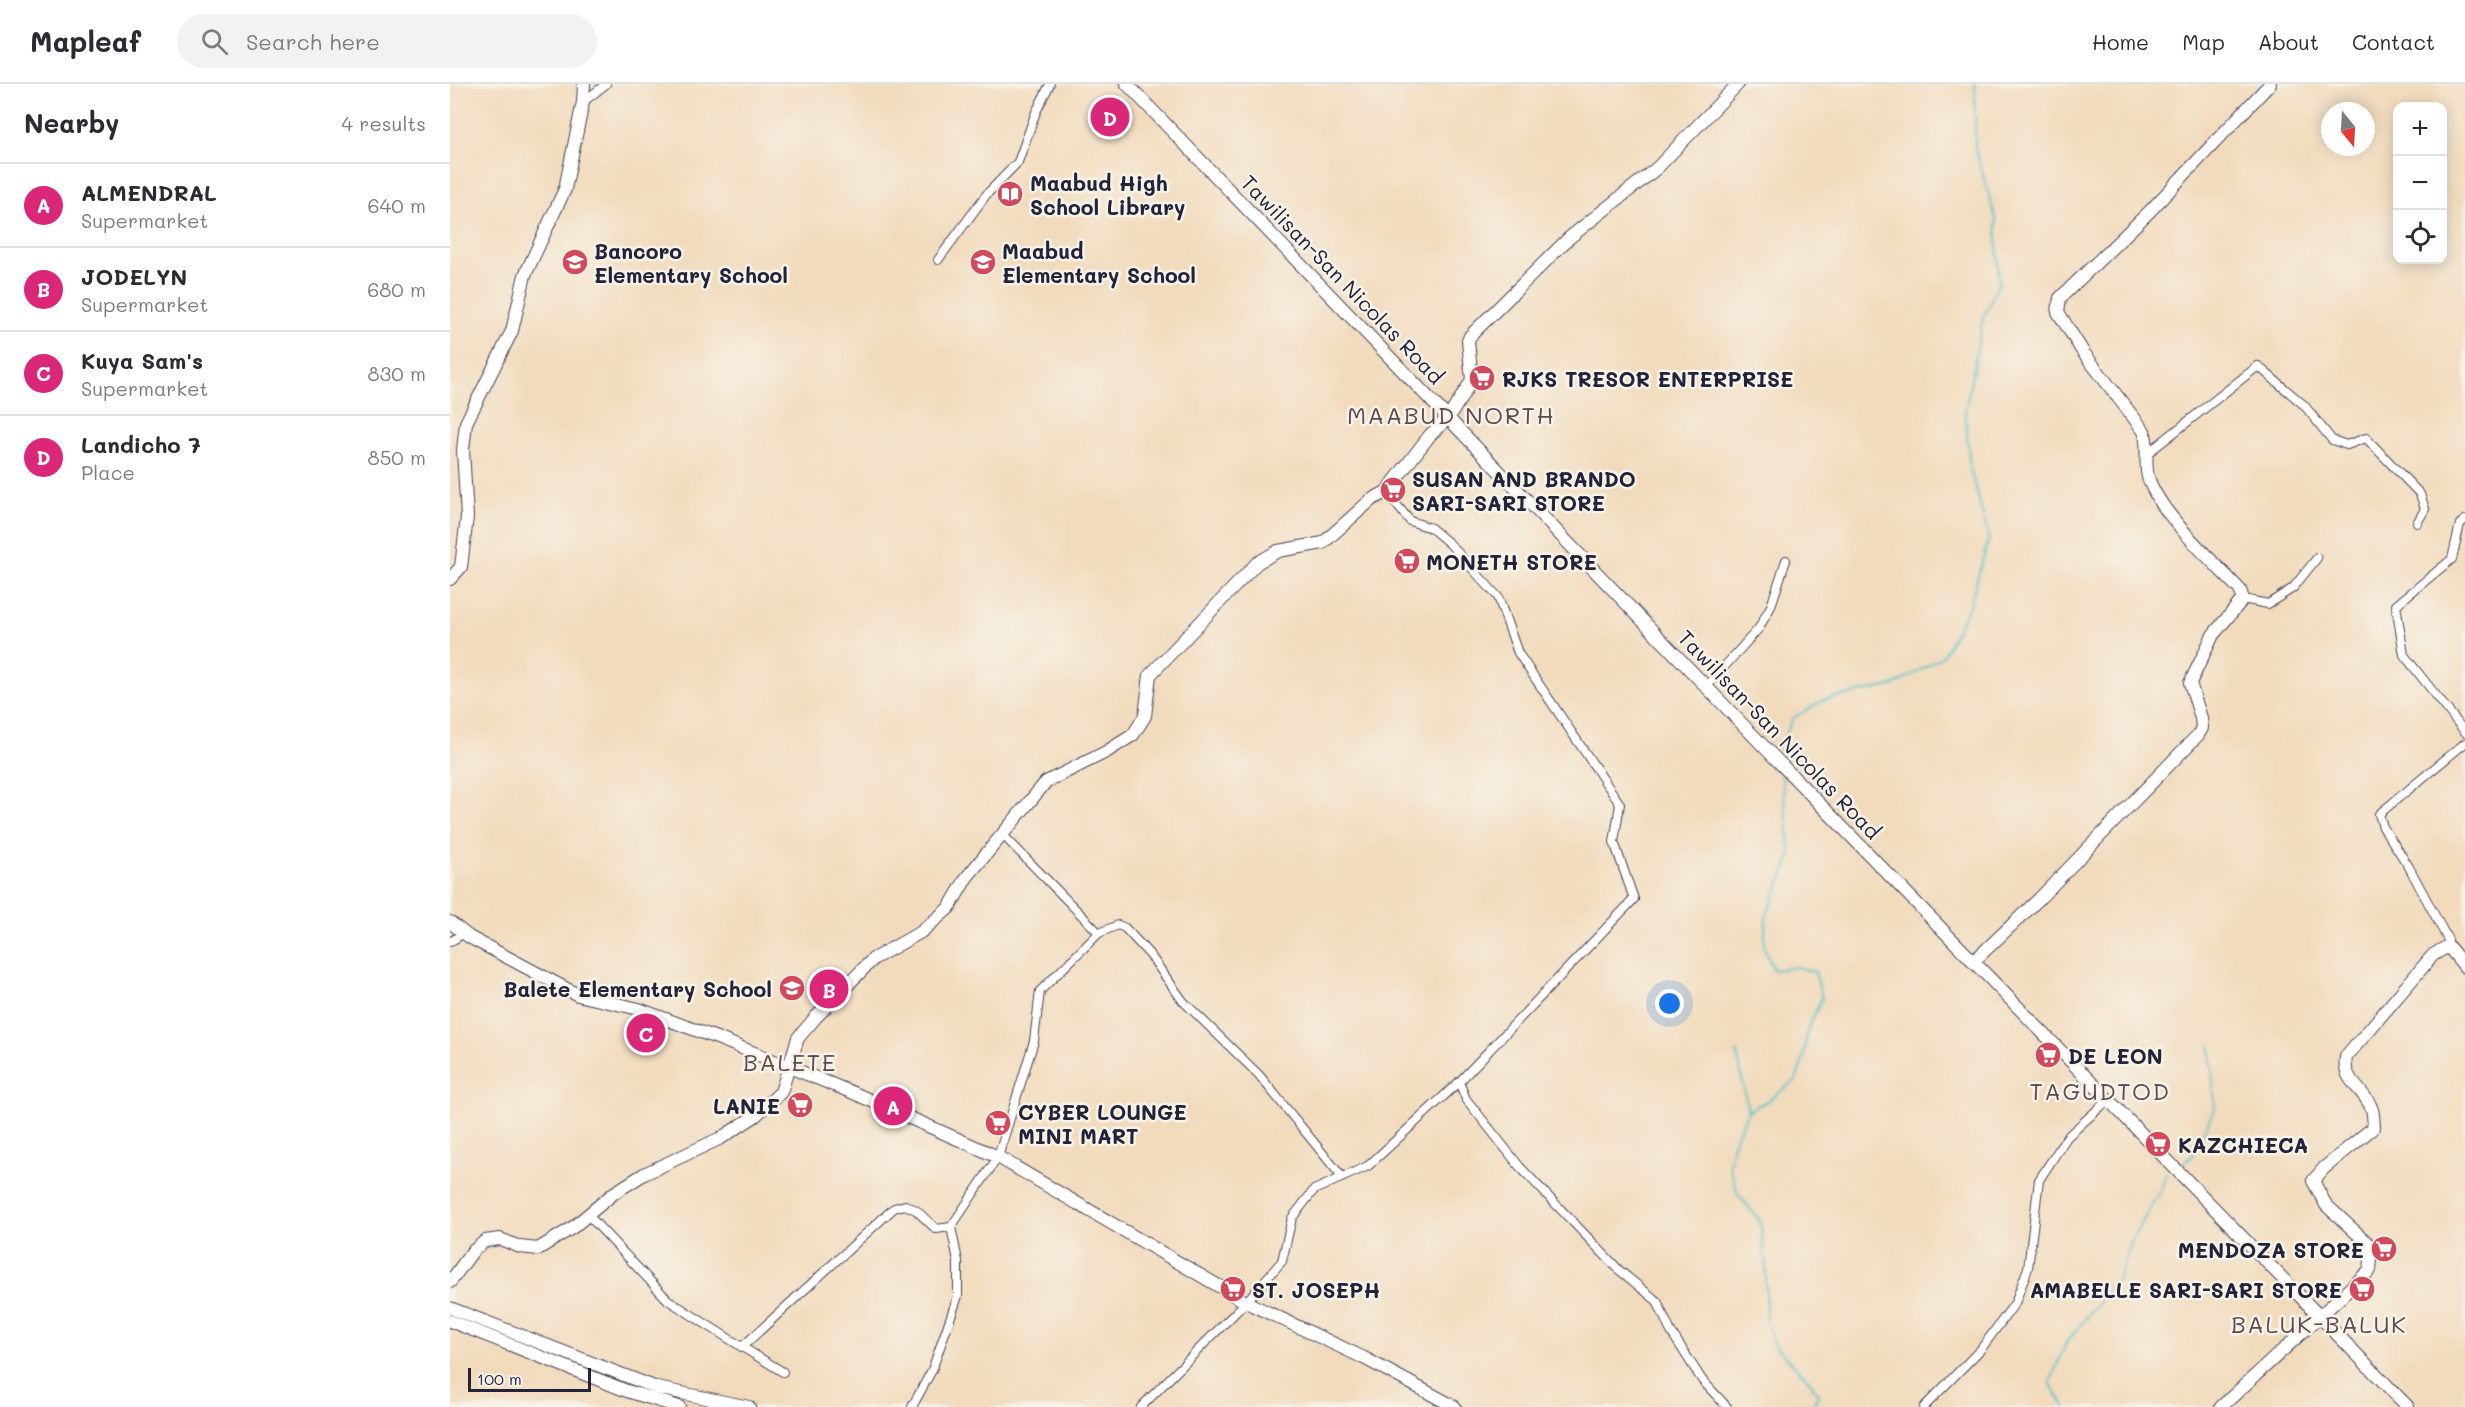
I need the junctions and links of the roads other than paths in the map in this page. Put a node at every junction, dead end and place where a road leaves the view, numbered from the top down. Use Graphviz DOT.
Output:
graph roads {
  1 [pos="584,84"];
  2 [pos="606,84"];
  3 [pos="1050,84"];
  4 [pos="1127,84"];
  5 [pos="1738,84"];
  6 [pos="2270,84"];
  7 [pos="583,102"];
  8 [pos="938,260"];
  9 [pos="1449,417"];
  10 [pos="2148,453"];
  11 [pos="1386,492"];
  12 [pos="2465,520"];
  13 [pos="2417,523"];
  14 [pos="2317,558"];
  15 [pos="1785,560"];
  16 [pos="450,579"];
  17 [pos="2243,599"];
  18 [pos="1707,686"];
  19 [pos="2465,732"];
  20 [pos="2465,743"];
  21 [pos="1002,834"];
  22 [pos="450,922"];
  23 [pos="464,933"];
  24 [pos="1099,933"];
  25 [pos="450,942"];
  26 [pos="2448,946"];
  27 [pos="1973,962"];
  28 [pos="2465,967"];
  29 [pos="788,1066"];
  30 [pos="1460,1083"];
  31 [pos="2107,1101"];
  32 [pos="998,1157"];
  33 [pos="1342,1177"];
  34 [pos="588,1215"];
  35 [pos="951,1227"];
  36 [pos="450,1282"];
  37 [pos="1246,1302"];
  38 [pos="450,1308"];
  39 [pos="2320,1318"];
  40 [pos="450,1321"];
  41 [pos="742,1347"];
  42 [pos="783,1372"];
  43 [pos="730,1406"];
  44 [pos="679,1407"];
  45 [pos="749,1407"];
  46 [pos="912,1407"];
  47 [pos="1141,1407"];
  48 [pos="1455,1407"];
  49 [pos="1727,1407"];
  50 [pos="1924,1407"];
  51 [pos="2222,1407"];
  52 [pos="2408,1407"];
  1 -- 7 [label="street"];
  2 -- 7 [label="street"];
  3 -- 8 [label="street"];
  4 -- 9 [label="street, Tawilisan-San Nicolas Road"];
  5 -- 9 [label="street"];
  6 -- 10 [label="street"];
  7 -- 16 [label="street"];
  9 -- 11 [label="street"];
  9 -- 18 [label="street, Tawilisan-San Nicolas Road"];
  10 -- 13 [label="street"];
  10 -- 17 [label="street"];
  11 -- 21 [label="street"];
  11 -- 30 [label="street"];
  12 -- 19 [label="street"];
  14 -- 17 [label="street"];
  15 -- 18 [label="street"];
  17 -- 27 [label="street"];
  18 -- 27 [label="street, Tawilisan-San Nicolas Road"];
  20 -- 26 [label="street"];
  21 -- 24 [label="street"];
  21 -- 29 [label="street"];
  22 -- 23 [label="street"];
  23 -- 25 [label="street"];
  23 -- 29 [label="street"];
  24 -- 32 [label="street"];
  24 -- 33 [label="street"];
  26 -- 28 [label="street"];
  26 -- 39 [label="street"];
  27 -- 31 [label="street, Tawilisan-San Nicolas Road"];
  29 -- 32 [label="street"];
  29 -- 34 [label="street"];
  30 -- 33 [label="street"];
  30 -- 49 [label="street"];
  31 -- 39 [label="street, Tawilisan-San Nicolas Road"];
  31 -- 50 [label="street"];
  32 -- 35 [label="street"];
  32 -- 37 [label="street"];
  33 -- 37 [label="street"];
  34 -- 36 [label="street"];
  34 -- 41 [label="street"];
  35 -- 41 [label="street"];
  35 -- 46 [label="street"];
  37 -- 47 [label="street"];
  37 -- 48 [label="street"];
  38 -- 43 [label="street"];
  39 -- 51 [label="street"];
  39 -- 52 [label="street, Tawilisan-San Nicolas Road"];
  40 -- 44 [label="street"];
  41 -- 42 [label="street"];
  43 -- 45 [label="street"];
}
